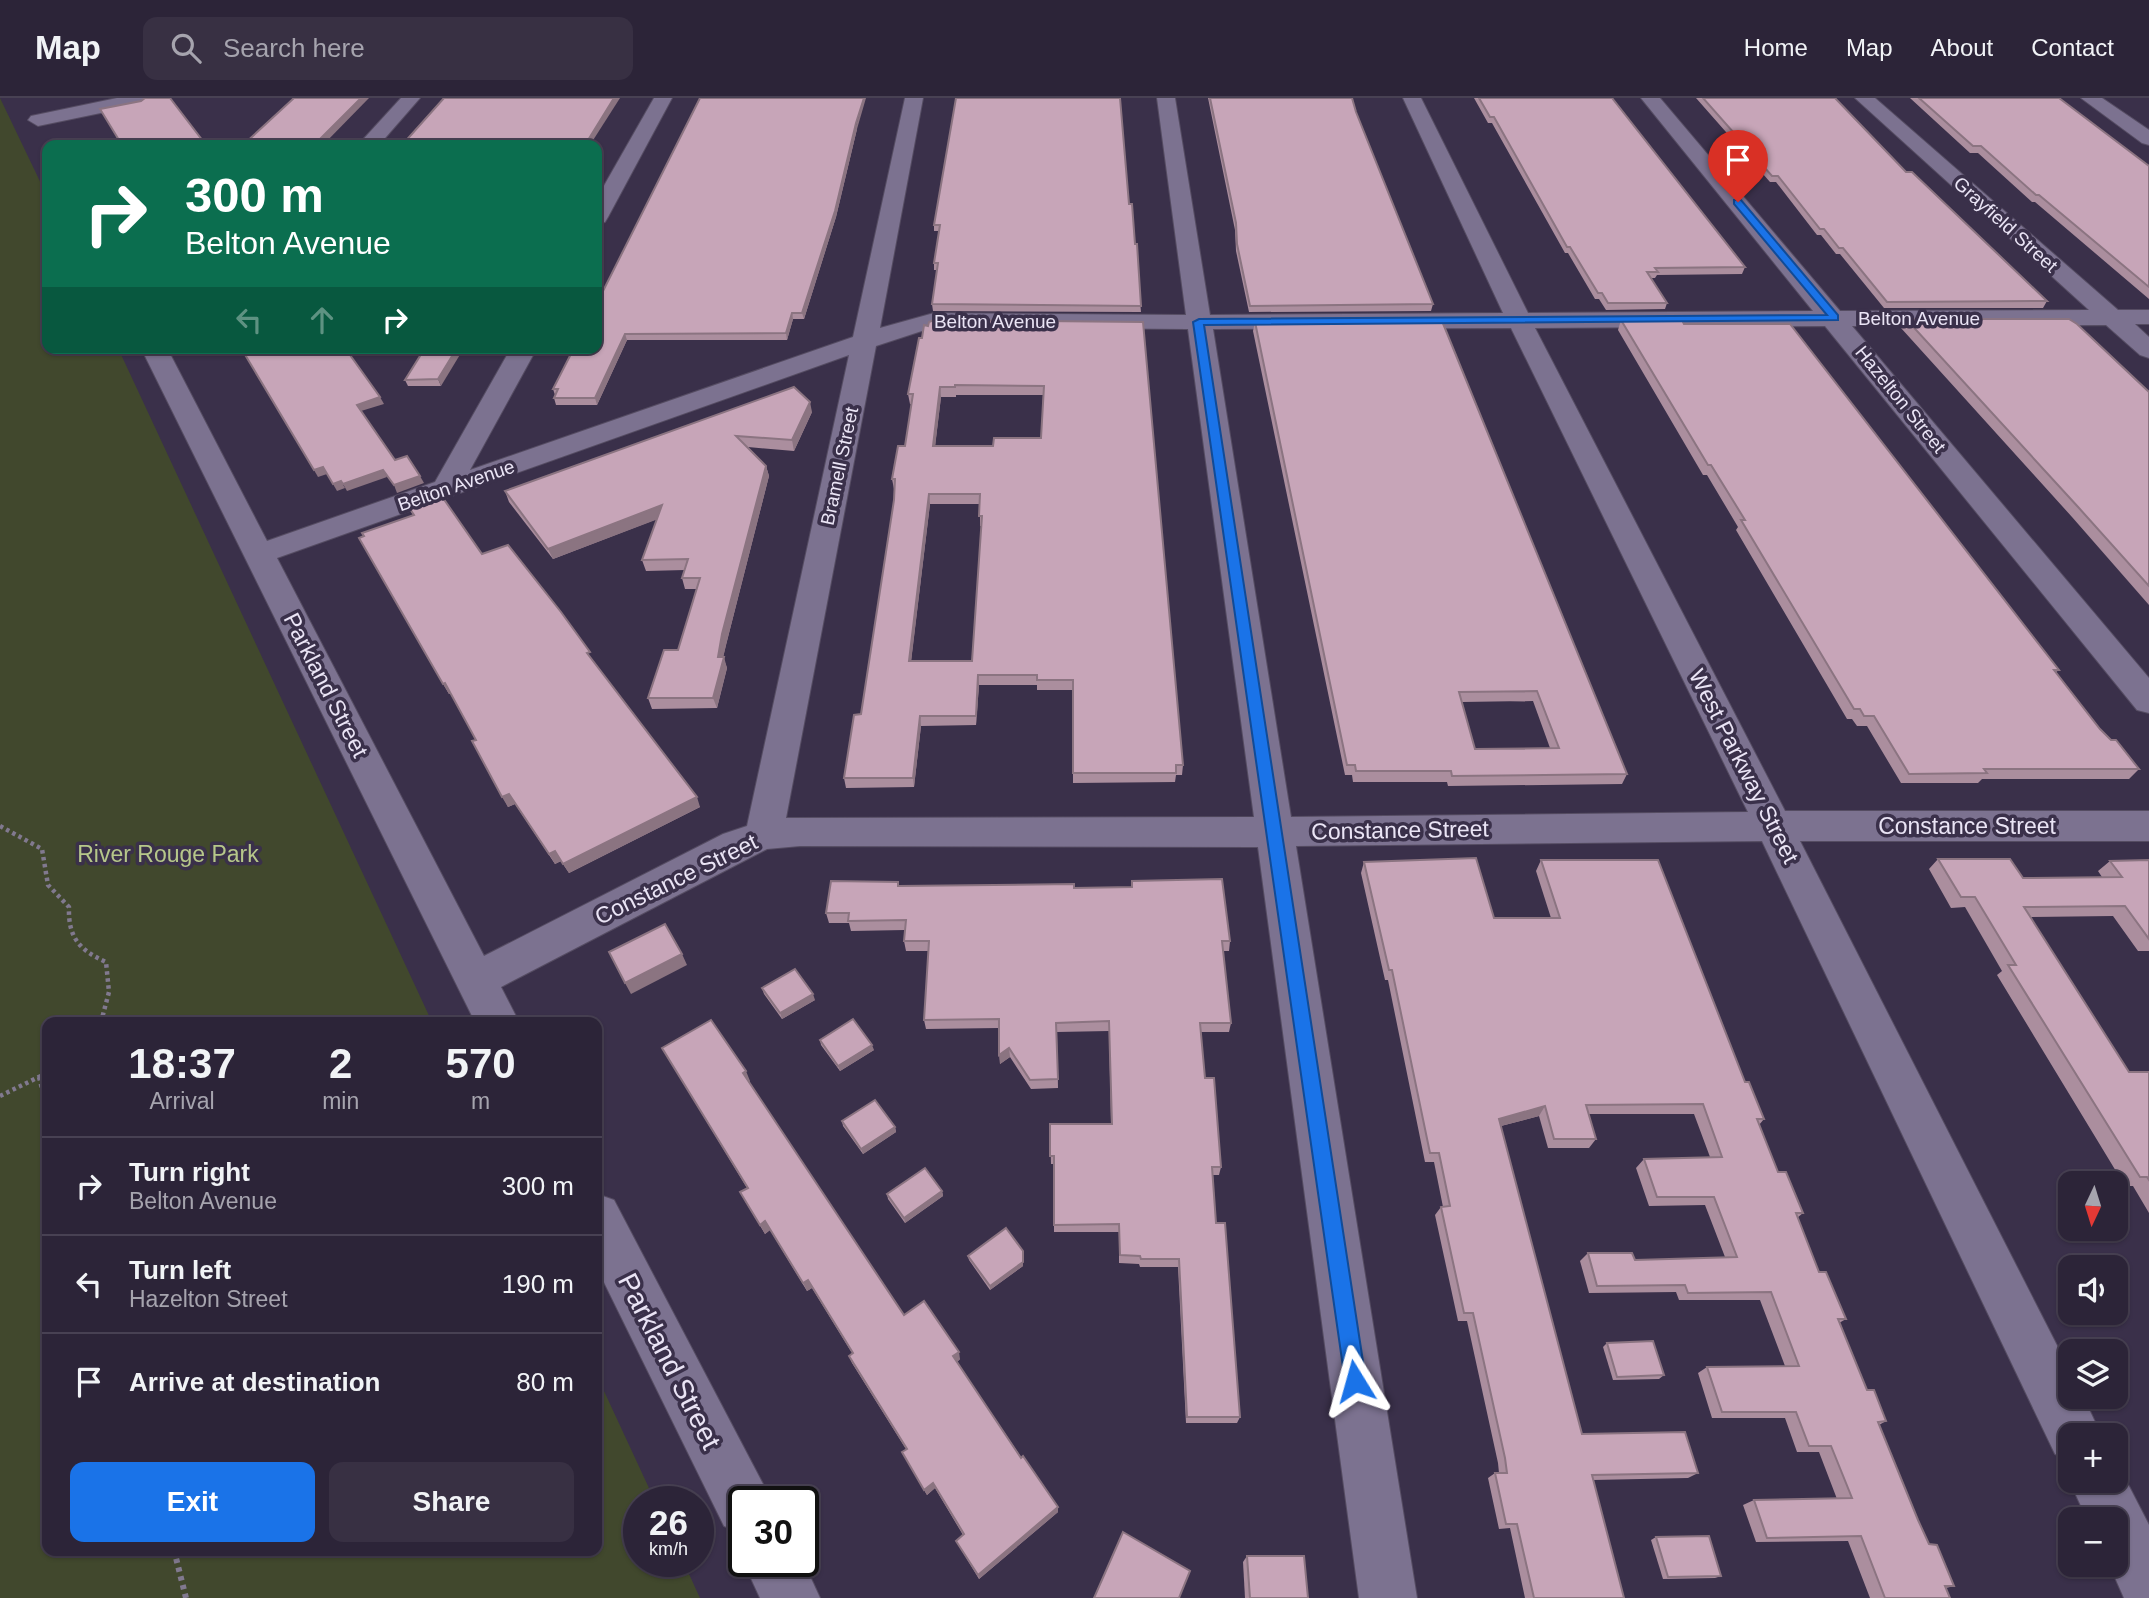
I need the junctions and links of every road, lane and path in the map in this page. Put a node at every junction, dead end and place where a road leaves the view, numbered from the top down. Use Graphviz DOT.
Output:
graph roads {
  1 [pos="144,98"];
  2 [pos="411,98"];
  3 [pos="663,98"];
  4 [pos="914,98"];
  5 [pos="1166,98"];
  6 [pos="1412,98"];
  7 [pos="1650,98"];
  8 [pos="1864,98"];
  9 [pos="2091,98"];
  10 [pos="2102,98"];
  11 [pos="38,121"];
  12 [pos="2149,139"];
  13 [pos="373,140"];
  14 [pos="602,208"];
  15 [pos="2149,317"];
  16 [pos="1835,318"];
  17 [pos="2112,318"];
  18 [pos="1519,320"];
  19 [pos="1199,322"];
  20 [pos="864,341"];
  21 [pos="2149,350"];
  22 [pos="157,354"];
  23 [pos="521,354"];
  24 [pos="446,488"];
  25 [pos="259,554"];
  26 [pos="2149,701"];
  27 [pos="2149,825"];
  28 [pos="1774,826"];
  29 [pos="0,827"];
  30 [pos="1274,832"];
  31 [pos="764,835"];
  32 [pos="476,979"];
  33 [pos="104,1017"];
  34 [pos="495,1017"];
  35 [pos="42,1076"];
  36 [pos="39,1077"];
  37 [pos="42,1089"];
  38 [pos="0,1096"];
  39 [pos="602,1227"];
  40 [pos="2068,1423"];
  41 [pos="734,1486"];
  42 [pos="2103,1493"];
  43 [pos="176,1556"];
  44 [pos="780,1577"];
  45 [pos="2149,1586"];
  46 [pos="186,1598"];
  47 [pos="791,1598"];
  48 [pos="1388,1598"];
  1 -- 11 [label="street"];
  2 -- 13 [label="street"];
  3 -- 14 [label="street"];
  4 -- 20 [label="street, Bramell Street"];
  5 -- 19 [label="street"];
  6 -- 18 [label="street, West Parkway Street"];
  7 -- 16 [label="street, Hazelton Street"];
  8 -- 17 [label="street, Grayfield Street"];
  9 -- 10 [label="street"];
  9 -- 12 [label="street"];
  15 -- 17 [label="street, Belton Avenue"];
  16 -- 17 [label="street, Belton Avenue"];
  16 -- 18 [label="street, Belton Avenue"];
  16 -- 26 [label="street, Hazelton Street"];
  17 -- 21 [label="street, Grayfield Street"];
  18 -- 19 [label="street, Belton Avenue"];
  18 -- 28 [label="street, West Parkway Street"];
  19 -- 20 [label="street, Belton Avenue"];
  19 -- 30 [label="street"];
  20 -- 24 [label="street, Belton Avenue"];
  20 -- 31 [label="street, Bramell Street"];
  22 -- 25 [label="street, Parkland Street"];
  23 -- 24 [label="street"];
  24 -- 25 [label="street, Belton Avenue"];
  25 -- 32 [label="street, Parkland Street"];
  27 -- 28 [label="street, Constance Street"];
  28 -- 30 [label="street, Constance Street"];
  28 -- 40 [label="street, West Parkway Street"];
  29 -- 33 [label="path"];
  30 -- 31 [label="street, Constance Street"];
  30 -- 48 [label="street"];
  31 -- 32 [label="street, Constance Street"];
  32 -- 34 [label="street, Parkland Street"];
  35 -- 36 [label="path"];
  36 -- 37 [label="path"];
  36 -- 38 [label="path"];
  39 -- 41 [label="street, Parkland Street"];
  42 -- 45 [label="street"];
  43 -- 46 [label="path"];
  44 -- 47 [label="street"];
}
